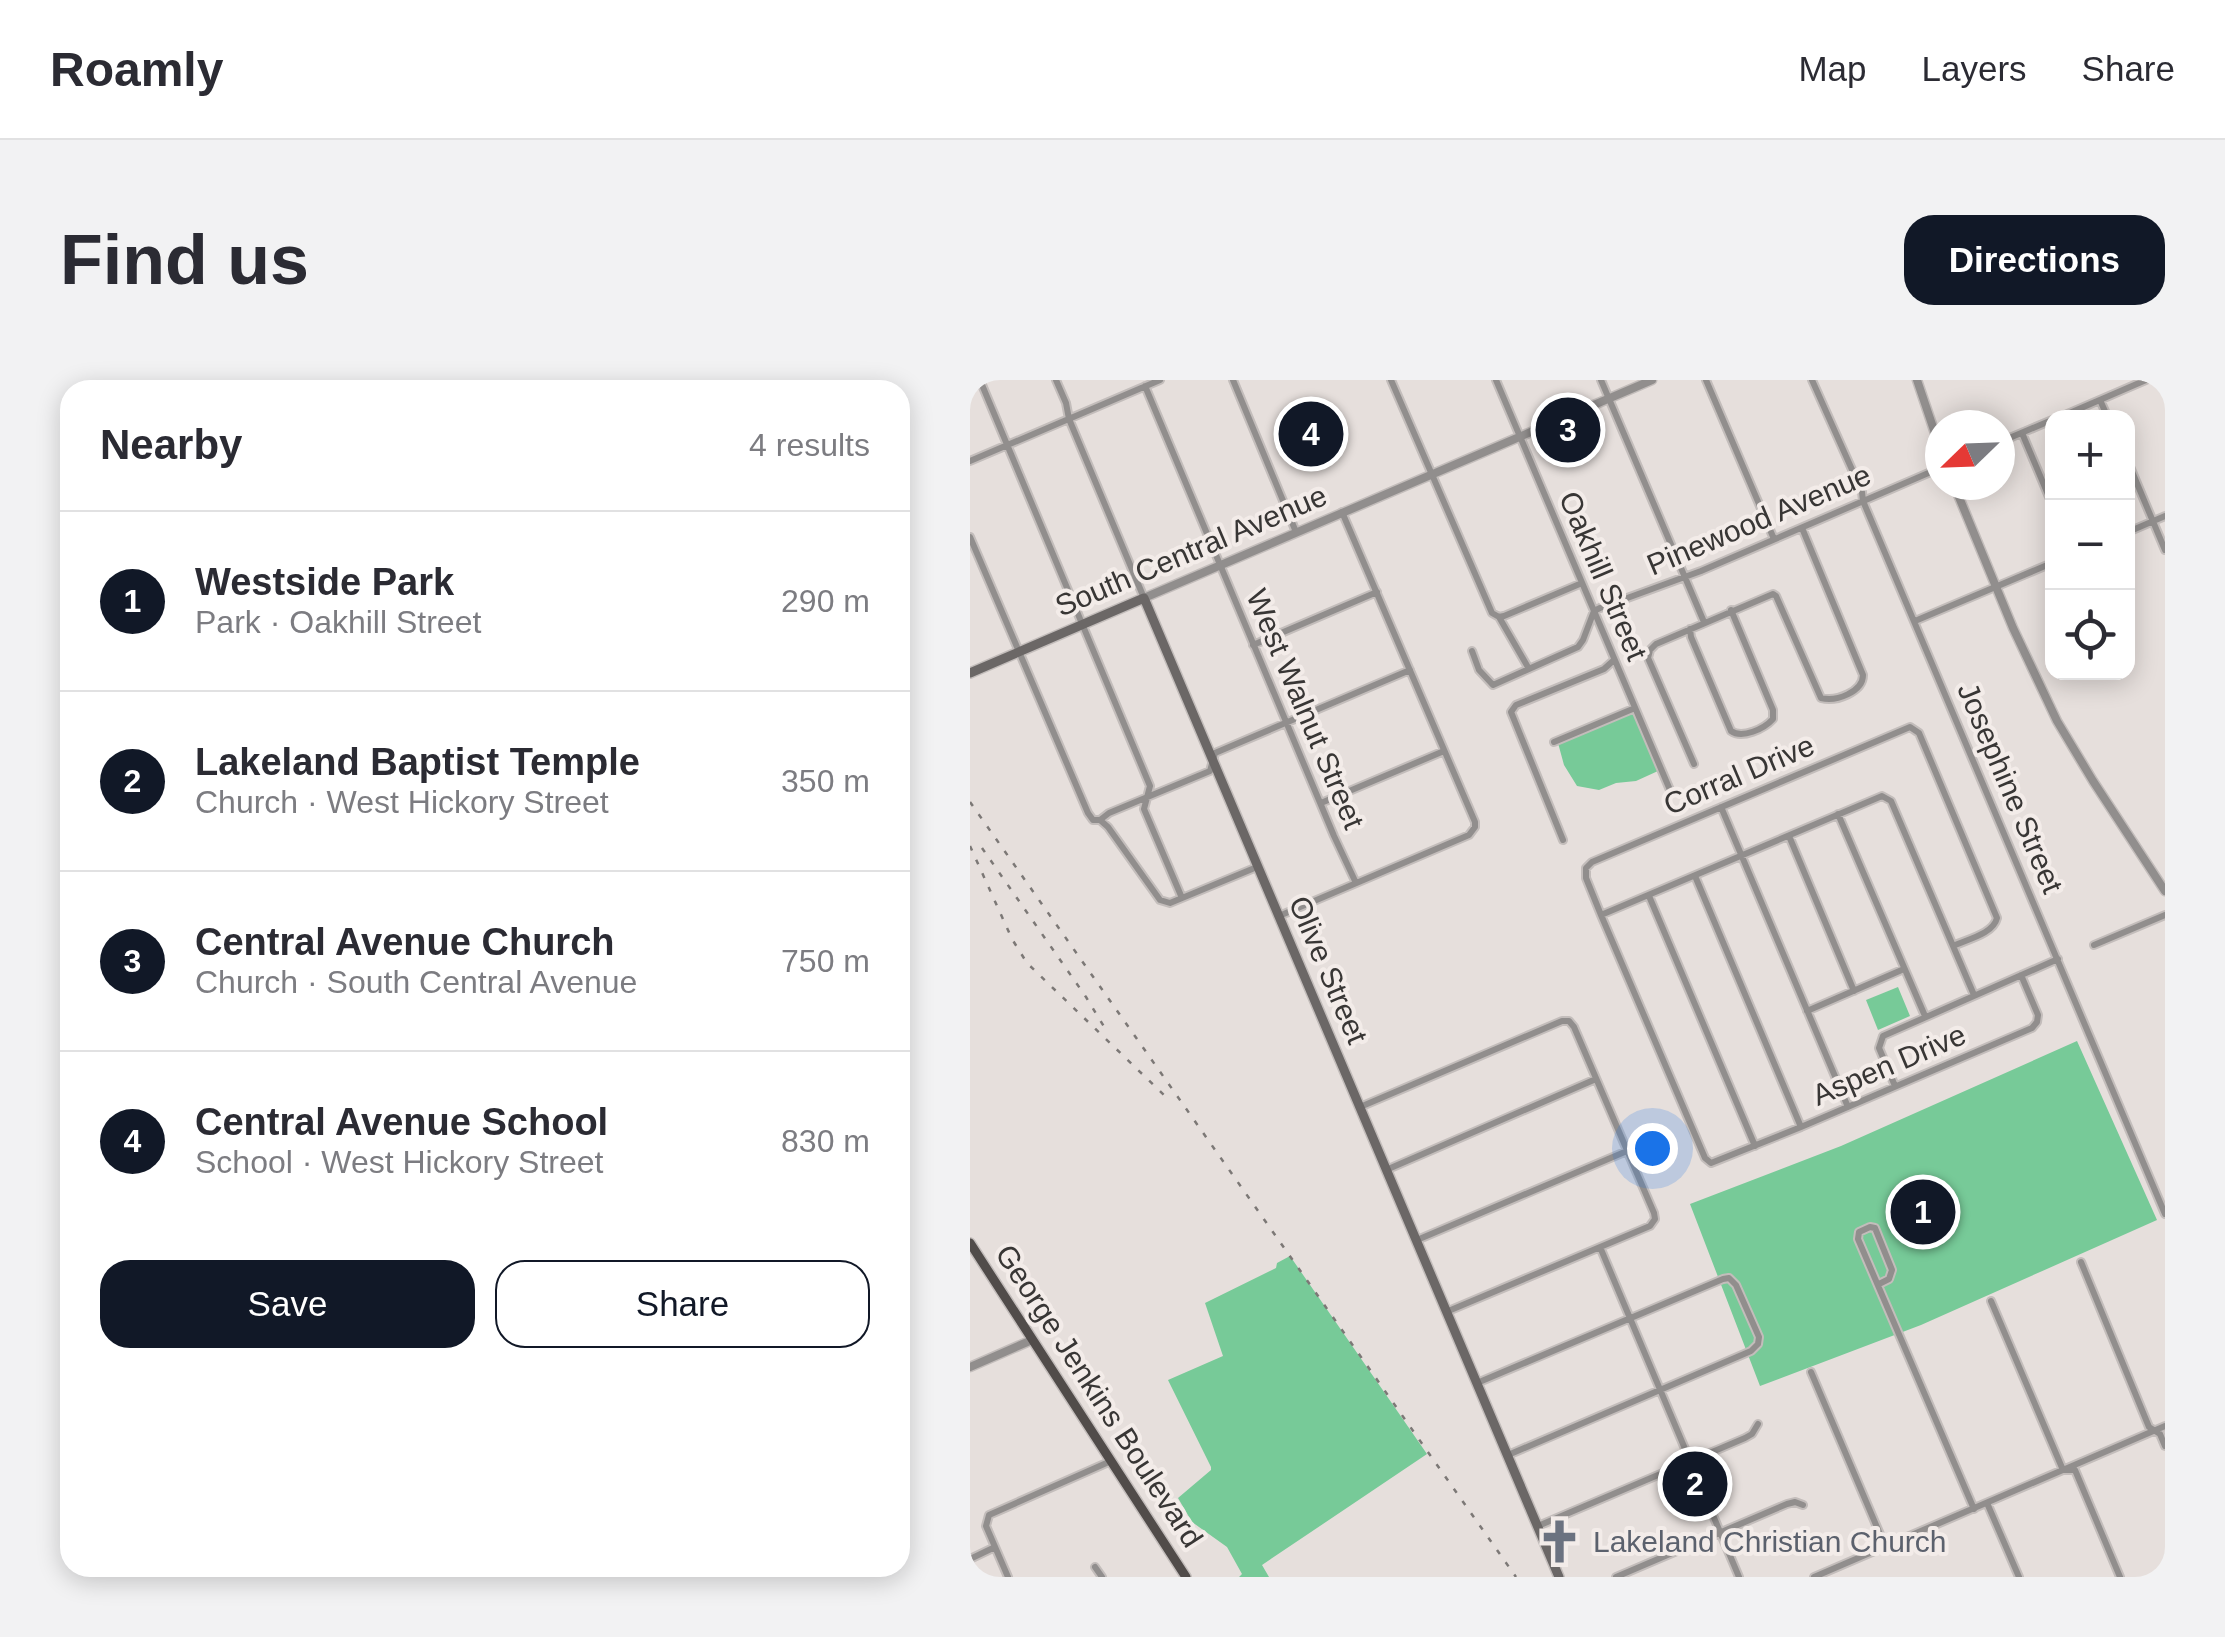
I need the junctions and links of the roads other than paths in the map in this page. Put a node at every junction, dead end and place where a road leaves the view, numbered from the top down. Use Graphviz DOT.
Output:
graph roads {
  1 [pos="980,380"];
  2 [pos="1056,380"];
  3 [pos="1160,380"];
  4 [pos="1232,380"];
  5 [pos="1391,380"];
  6 [pos="1496,380"];
  7 [pos="1601,380"];
  8 [pos="1652,380"];
  9 [pos="1706,380"];
  10 [pos="1812,380"];
  11 [pos="1917,380"];
  12 [pos="2146,380"];
  13 [pos="1144,386"];
  14 [pos="1609,398"];
  15 [pos="2100,400"];
  16 [pos="1927,410"];
  17 [pos="2076,410"];
  18 [pos="2104,410"];
  19 [pos="1068,420"];
  20 [pos="2045,423"];
  21 [pos="2022,433"];
  22 [pos="1520,436"];
  23 [pos="2015,436"];
  24 [pos="1006,446"];
  25 [pos="970,461"];
  26 [pos="1431,474"];
  27 [pos="1925,474"];
  28 [pos="2135,479"];
  29 [pos="1863,500"];
  30 [pos="1960,500"];
  31 [pos="2050,500"];
  32 [pos="1342,512"];
  33 [pos="2165,516"];
  34 [pos="2153,521"];
  35 [pos="1802,528"];
  36 [pos="2135,529"];
  37 [pos="1296,532"];
  38 [pos="970,536"];
  39 [pos="1774,539"];
  40 [pos="972,550"];
  41 [pos="2165,550"];
  42 [pos="1220,566"];
  43 [pos="2045,566"];
  44 [pos="1685,577"];
  45 [pos="1582,583"];
  46 [pos="1997,586"];
  47 [pos="1377,592"];
  48 [pos="1144,598"];
  49 [pos="1731,610"];
  50 [pos="1594,611"];
  51 [pos="1499,617"];
  52 [pos="1915,621"];
  53 [pos="1704,622"];
  54 [pos="1082,625"];
  55 [pos="1690,629"];
  56 [pos="1253,645"];
  57 [pos="1020,652"];
  58 [pos="1472,652"];
  59 [pos="1614,660"];
  60 [pos="1529,669"];
  61 [pos="1410,670"];
  62 [pos="970,672"];
  63 [pos="1635,708"];
  64 [pos="1286,722"];
  65 [pos="1554,742"];
  66 [pos="1445,750"];
  67 [pos="1212,762"];
  68 [pos="1694,764"];
  69 [pos="1670,790"];
  70 [pos="1148,797"];
  71 [pos="1321,803"];
  72 [pos="1721,807"];
  73 [pos="1838,814"];
  74 [pos="1100,820"];
  75 [pos="1789,836"];
  76 [pos="1563,840"];
  77 [pos="1741,856"];
  78 [pos="1257,867"];
  79 [pos="1695,876"];
  80 [pos="1356,882"];
  81 [pos="2165,891"];
  82 [pos="1649,896"];
  83 [pos="1182,898"];
  84 [pos="1602,915"];
  85 [pos="1278,916"];
  86 [pos="2165,916"];
  87 [pos="2094,945"];
  88 [pos="1953,946"];
  89 [pos="2058,959"];
  90 [pos="1904,969"];
  91 [pos="2021,975"];
  92 [pos="1854,991"];
  93 [pos="1974,995"];
  94 [pos="1807,1011"];
  95 [pos="1924,1016"];
  96 [pos="1596,1080"];
  97 [pos="1895,1086"];
  98 [pos="1360,1107"];
  99 [pos="1848,1107"];
  100 [pos="1801,1127"];
  101 [pos="1754,1146"];
  102 [pos="1627,1151"];
  103 [pos="1386,1170"];
  104 [pos="2165,1214"];
  105 [pos="1417,1240"];
  106 [pos="970,1242"];
  107 [pos="1600,1247"];
  108 [pos="2080,1262"];
  109 [pos="1879,1284"];
  110 [pos="1991,1302"];
  111 [pos="1446,1312"];
  112 [pos="1630,1319"];
  113 [pos="1032,1340"];
  114 [pos="970,1367"];
  115 [pos="1811,1372"];
  116 [pos="1477,1384"];
  117 [pos="1660,1390"];
  118 [pos="1758,1424"];
  119 [pos="2165,1426"];
  120 [pos="2154,1431"];
  121 [pos="2165,1446"];
  122 [pos="1508,1455"];
  123 [pos="1111,1461"];
  124 [pos="1691,1462"];
  125 [pos="2064,1470"];
  126 [pos="1987,1503"];
  127 [pos="1803,1506"];
  128 [pos="1974,1509"];
  129 [pos="1538,1526"];
  130 [pos="1720,1533"];
  131 [pos="1885,1546"];
  132 [pos="995,1547"];
  133 [pos="970,1558"];
  134 [pos="1096,1567"];
  135 [pos="1008,1577"];
  136 [pos="1102,1577"];
  137 [pos="1186,1577"];
  138 [pos="1560,1577"];
  139 [pos="1616,1577"];
  140 [pos="1739,1577"];
  141 [pos="1814,1577"];
  142 [pos="2019,1577"];
  143 [pos="2120,1577"];
  1 -- 24 [label="street"];
  2 -- 19 [label="street, Olive Street"];
  3 -- 13 [label="street"];
  4 -- 37 [label="street"];
  5 -- 26 [label="street"];
  6 -- 22 [label="street, Oakhill Street"];
  7 -- 14 [label="street"];
  8 -- 14 [label="street, South Central Avenue"];
  9 -- 39 [label="street"];
  10 -- 29 [label="street, Josephine Street"];
  11 -- 16 [label="street"];
  12 -- 15 [label="street"];
  13 -- 19 [label="street"];
  13 -- 42 [label="street, West Walnut Street"];
  14 -- 22 [label="street, South Central Avenue"];
  14 -- 44 [label="street"];
  15 -- 17 [label="street"];
  15 -- 18 [label="street"];
  19 -- 24 [label="street"];
  19 -- 48 [label="street, Olive Street"];
  20 -- 21 [label="street"];
  21 -- 23 [label="street"];
  21 -- 31 [label="street"];
  22 -- 26 [label="street, South Central Avenue"];
  22 -- 45 [label="street, Oakhill Street"];
  24 -- 25 [label="street"];
  24 -- 54 [label="street"];
  26 -- 32 [label="street, South Central Avenue"];
  26 -- 51 [label="street"];
  27 -- 29 [label="street, Pinewood Avenue"];
  28 -- 34 [label="street"];
  29 -- 35 [label="street, Pinewood Avenue"];
  29 -- 52 [label="street, Josephine Street"];
  30 -- 46 [label="street"];
  32 -- 37 [label="street, South Central Avenue"];
  32 -- 47 [label="street"];
  33 -- 34 [label="street"];
  34 -- 36 [label="street"];
  34 -- 41 [label="street"];
  35 -- 39 [label="street, Pinewood Avenue"];
  35 -- 49 [label="street"];
  37 -- 42 [label="street, South Central Avenue"];
  38 -- 40 [label="street"];
  39 -- 44 [label="street, Pinewood Avenue"];
  40 -- 57 [label="street"];
  42 -- 48 [label="street, South Central Avenue"];
  42 -- 56 [label="street, West Walnut Street"];
  43 -- 46 [label="street"];
  44 -- 50 [label="street, Pinewood Avenue"];
  44 -- 53 [label="street"];
  45 -- 50 [label="street, Oakhill Street"];
  45 -- 51 [label="street"];
  46 -- 52 [label="street"];
  46 -- 81 [label="street"];
  47 -- 56 [label="street"];
  47 -- 61 [label="street"];
  48 -- 54 [label="main road, South Central Avenue"];
  48 -- 67 [label="main road, Olive Street"];
  49 -- 53 [label="street"];
  49 -- 55 [label="street"];
  50 -- 59 [label="street, Oakhill Street"];
  50 -- 60 [label="street"];
  51 -- 60 [label="street"];
  52 -- 89 [label="street, Josephine Street"];
  53 -- 55 [label="street"];
  54 -- 57 [label="main road, South Central Avenue"];
  54 -- 70 [label="street"];
  55 -- 68 [label="street"];
  56 -- 64 [label="street, West Walnut Street"];
  57 -- 62 [label="main road, South Central Avenue"];
  57 -- 74 [label="street"];
  58 -- 60 [label="street"];
  59 -- 63 [label="street, Oakhill Street"];
  59 -- 76 [label="street"];
  61 -- 64 [label="street"];
  61 -- 66 [label="street"];
  63 -- 65 [label="street"];
  63 -- 69 [label="street, Oakhill Street"];
  64 -- 67 [label="street"];
  64 -- 71 [label="street, West Walnut Street"];
  66 -- 71 [label="street"];
  66 -- 80 [label="street"];
  67 -- 70 [label="street"];
  67 -- 78 [label="main road, Olive Street"];
  70 -- 74 [label="street"];
  70 -- 83 [label="street"];
  71 -- 80 [label="street, West Walnut Street"];
  72 -- 77 [label="street"];
  72 -- 84 [label="street, Corral Drive"];
  72 -- 88 [label="street, Corral Drive"];
  73 -- 75 [label="street"];
  73 -- 88 [label="street"];
  73 -- 90 [label="street"];
  74 -- 83 [label="street"];
  75 -- 77 [label="street"];
  75 -- 92 [label="street"];
  77 -- 79 [label="street"];
  77 -- 94 [label="street"];
  78 -- 83 [label="street"];
  78 -- 85 [label="main road, Olive Street"];
  79 -- 82 [label="street"];
  79 -- 100 [label="street"];
  80 -- 85 [label="street"];
  82 -- 84 [label="street"];
  82 -- 101 [label="street"];
  84 -- 101 [label="street, Aspen Drive"];
  85 -- 98 [label="main road, Olive Street"];
  86 -- 87 [label="street"];
  88 -- 93 [label="street"];
  89 -- 91 [label="street"];
  89 -- 104 [label="street, Josephine Street"];
  90 -- 92 [label="street"];
  90 -- 95 [label="street"];
  91 -- 93 [label="street"];
  91 -- 97 [label="street, Aspen Drive"];
  92 -- 94 [label="street"];
  93 -- 95 [label="street"];
  94 -- 99 [label="street"];
  95 -- 97 [label="street"];
  96 -- 98 [label="street"];
  96 -- 102 [label="street"];
  96 -- 103 [label="street"];
  97 -- 99 [label="street, Aspen Drive"];
  98 -- 103 [label="main road, Olive Street"];
  99 -- 100 [label="street, Aspen Drive"];
  100 -- 101 [label="street, Aspen Drive"];
  102 -- 105 [label="street"];
  102 -- 107 [label="street"];
  103 -- 105 [label="main road, Olive Street"];
  105 -- 111 [label="main road, Olive Street"];
  106 -- 113 [label="main road, George Jenkins Boulevard"];
  107 -- 111 [label="street"];
  107 -- 112 [label="street"];
  108 -- 120 [label="street"];
  109 -- 109 [label="street"];
  109 -- 128 [label="street"];
  110 -- 125 [label="street"];
  111 -- 116 [label="main road, Olive Street"];
  112 -- 116 [label="street"];
  112 -- 117 [label="street"];
  112 -- 117 [label="street"];
  113 -- 114 [label="street"];
  113 -- 123 [label="main road, George Jenkins Boulevard"];
  115 -- 131 [label="street"];
  116 -- 122 [label="main road, Olive Street"];
  117 -- 122 [label="street"];
  117 -- 124 [label="street"];
  118 -- 124 [label="street"];
  119 -- 120 [label="street"];
  120 -- 121 [label="street"];
  120 -- 125 [label="street"];
  122 -- 129 [label="main road, Olive Street"];
  123 -- 132 [label="street"];
  123 -- 137 [label="main road, George Jenkins Boulevard"];
  124 -- 129 [label="street"];
  124 -- 130 [label="street"];
  125 -- 126 [label="street"];
  125 -- 143 [label="street"];
  126 -- 128 [label="street"];
  126 -- 142 [label="street"];
  127 -- 130 [label="street"];
  128 -- 131 [label="street"];
  129 -- 138 [label="main road, Olive Street"];
  130 -- 139 [label="street"];
  130 -- 140 [label="street"];
  131 -- 141 [label="street"];
  132 -- 133 [label="street"];
  132 -- 135 [label="street"];
  134 -- 136 [label="street"];
}
